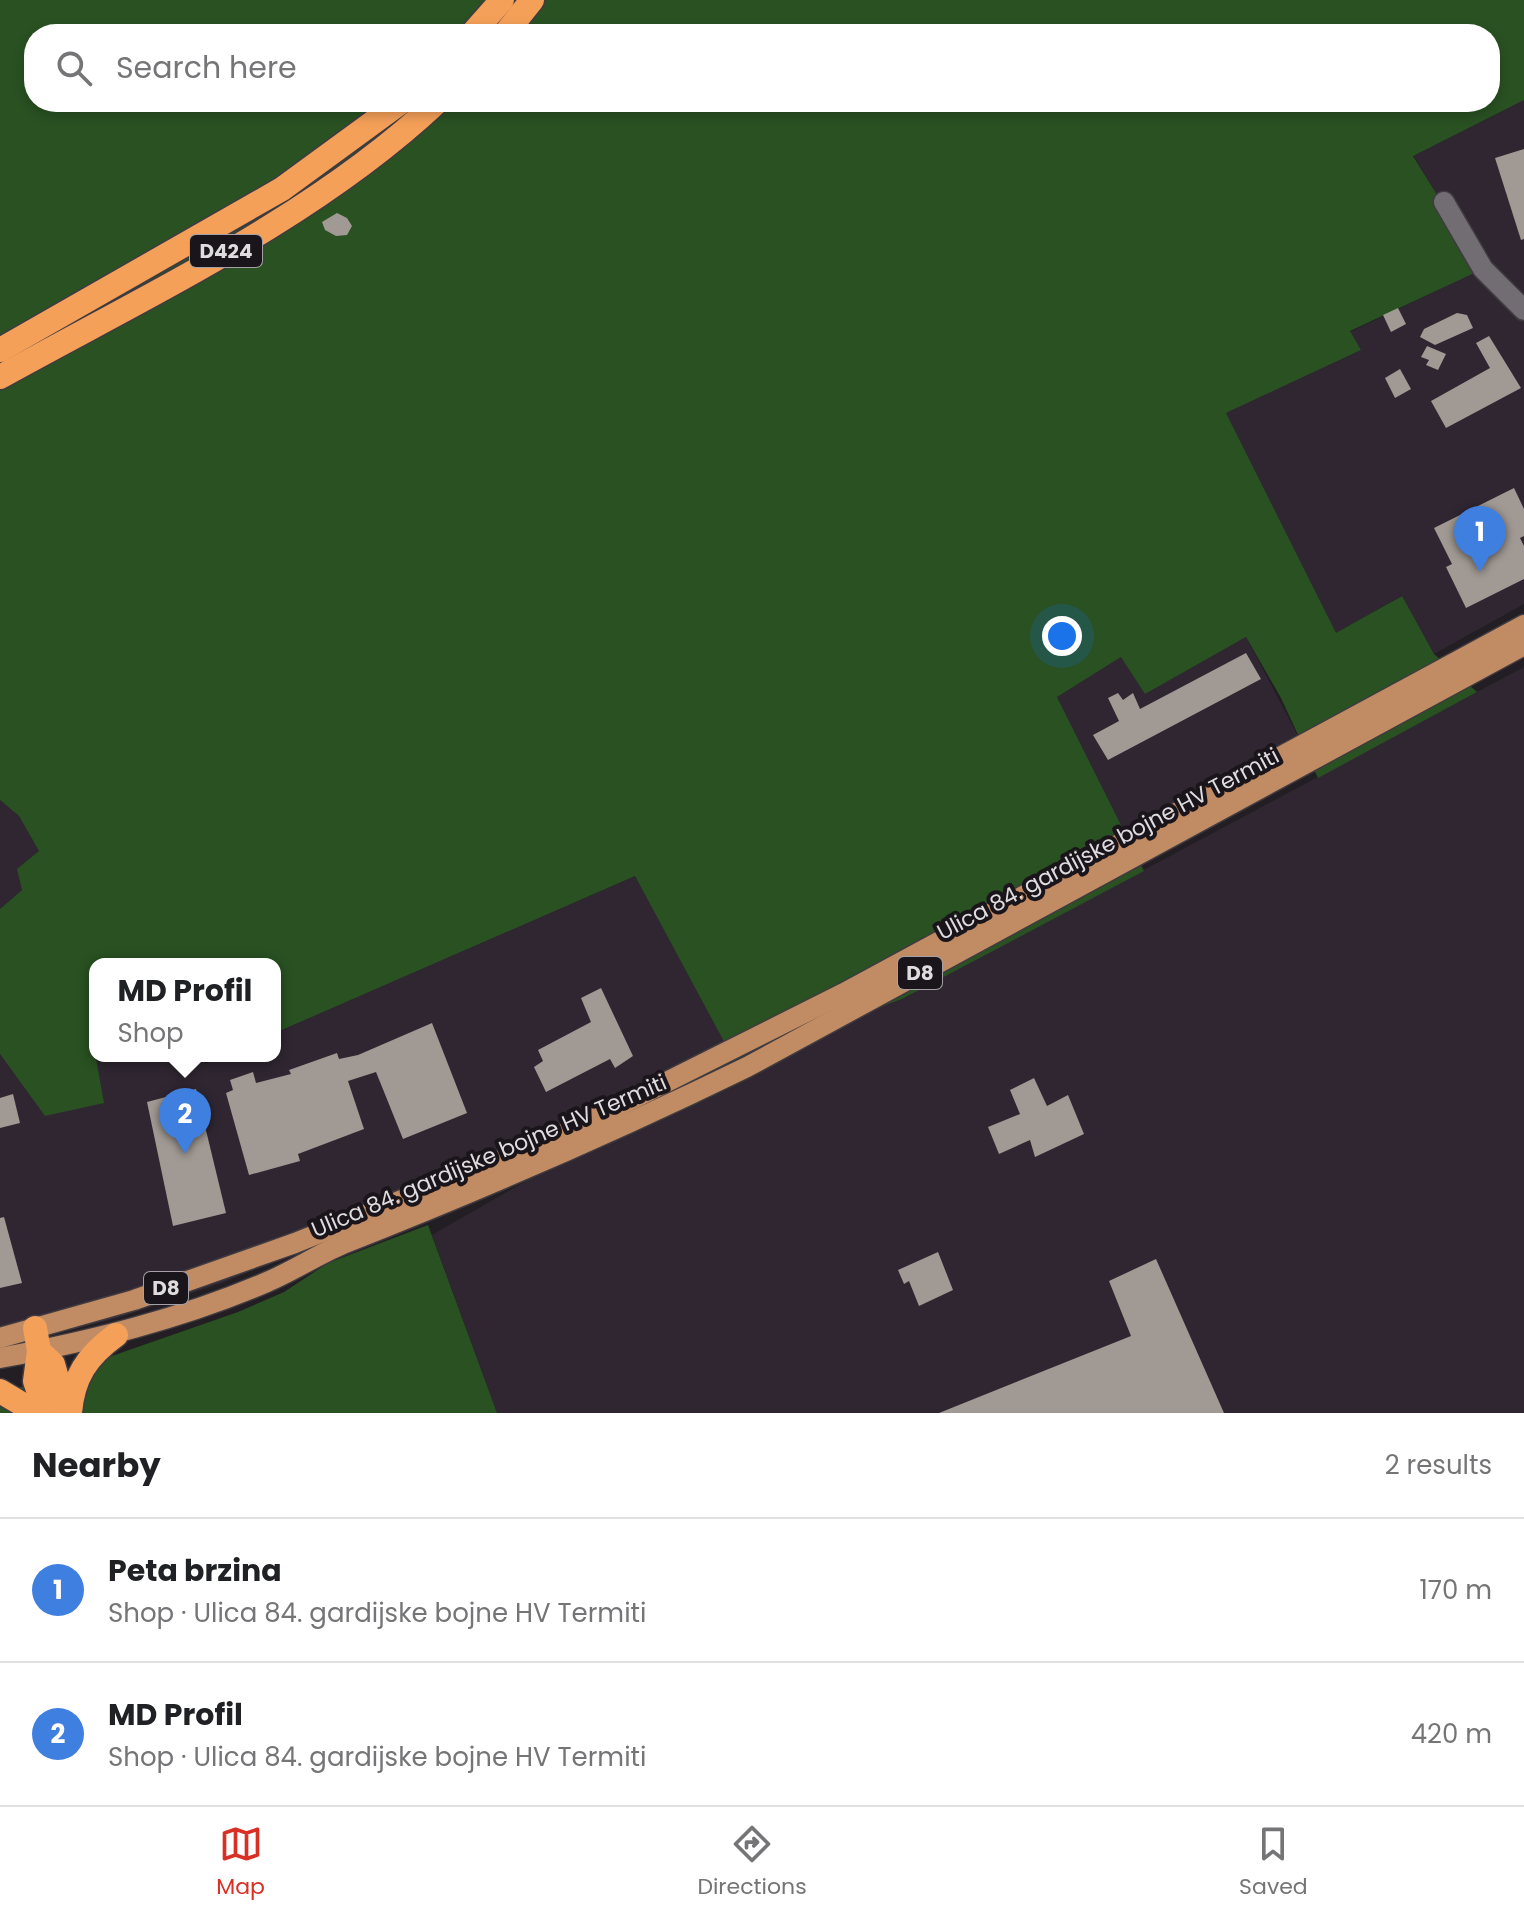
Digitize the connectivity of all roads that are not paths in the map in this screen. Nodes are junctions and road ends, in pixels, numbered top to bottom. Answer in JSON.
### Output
{"nodes":[{"id":1,"x":502,"y":0,"type":"edge"},
{"id":2,"x":532,"y":0,"type":"edge"},
{"id":3,"x":481,"y":24,"type":"edge"},
{"id":4,"x":513,"y":24,"type":"edge"},
{"id":5,"x":387,"y":112,"type":"edge"},
{"id":6,"x":425,"y":112,"type":"edge"},
{"id":7,"x":1444,"y":202,"type":"dead end"},
{"id":8,"x":1524,"y":310,"type":"edge"},
{"id":9,"x":0,"y":350,"type":"edge"},
{"id":10,"x":0,"y":377,"type":"edge"},
{"id":11,"x":1524,"y":625,"type":"edge"},
{"id":12,"x":1524,"y":645,"type":"edge"},
{"id":13,"x":116,"y":1335,"type":"junction"},
{"id":14,"x":0,"y":1338,"type":"edge"},
{"id":15,"x":37,"y":1340,"type":"junction"},
{"id":16,"x":0,"y":1358,"type":"edge"},
{"id":17,"x":0,"y":1391,"type":"edge"},
{"id":18,"x":37,"y":1413,"type":"edge"},
{"id":19,"x":46,"y":1413,"type":"edge"},
{"id":20,"x":68,"y":1413,"type":"edge"}],
"edges":[{"from":1,"to":3,"type":"highway"},
{"from":2,"to":4,"type":"highway"},
{"from":5,"to":9,"type":"highway","number":"D424"},
{"from":6,"to":10,"type":"highway","number":"D424"},
{"from":7,"to":8,"type":"street"},
{"from":11,"to":15,"type":"main road","name":"Ulica 84. gardijske bojne HV Termiti","number":"D8"},
{"from":12,"to":13,"type":"main road","name":"Ulica 84. gardijske bojne HV Termiti","number":"D8"},
{"from":13,"to":15,"type":"main road","name":"Ulica 84. gardijske bojne HV Termiti","number":"D8"},
{"from":13,"to":20,"type":"highway"},
{"from":14,"to":15,"type":"main road","name":"Ulica 84. gardijske bojne HV Termiti","number":"D8"},
{"from":15,"to":16,"type":"main road","name":"Ulica 84. gardijske bojne HV Termiti","number":"D8"},
{"from":15,"to":19,"type":"highway"},
{"from":15,"to":20,"type":"highway"},
{"from":17,"to":18,"type":"highway"}]}
